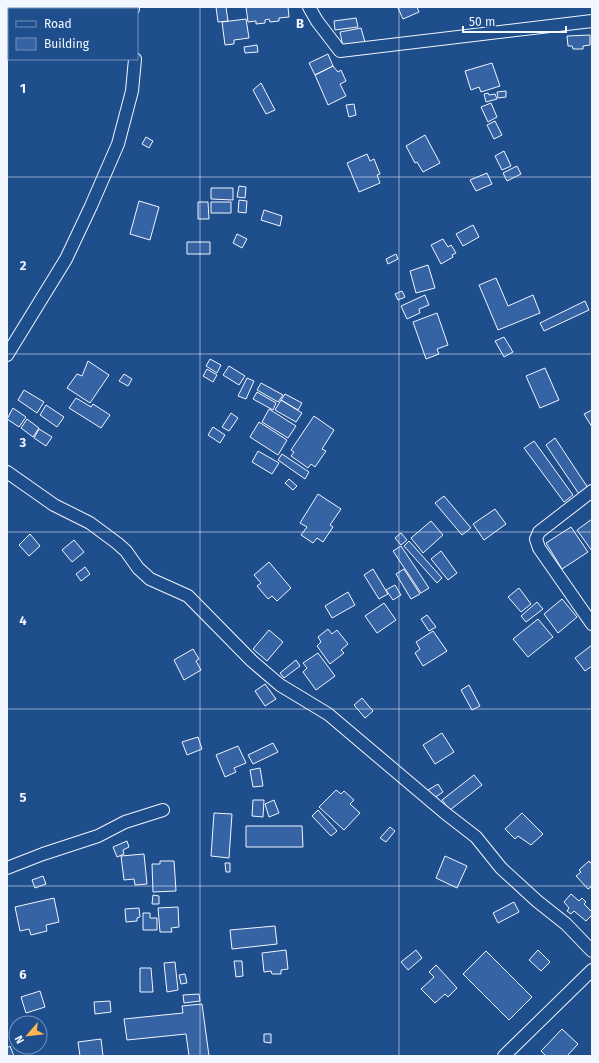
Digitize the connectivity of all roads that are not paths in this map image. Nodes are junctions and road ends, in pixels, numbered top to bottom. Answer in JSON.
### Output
{"nodes":[{"id":1,"x":309,"y":7,"type":"edge"},
{"id":2,"x":592,"y":21,"type":"edge"},
{"id":3,"x":135,"y":60,"type":"edge"},
{"id":4,"x":7,"y":355,"type":"edge"},
{"id":5,"x":7,"y":472,"type":"edge"},
{"id":6,"x":592,"y":491,"type":"edge"},
{"id":7,"x":592,"y":624,"type":"edge"},
{"id":8,"x":163,"y":810,"type":"dead end"},
{"id":9,"x":7,"y":868,"type":"edge"},
{"id":10,"x":592,"y":951,"type":"edge"},
{"id":11,"x":592,"y":970,"type":"edge"},
{"id":12,"x":504,"y":1056,"type":"edge"}],
"edges":[{"from":1,"to":2,"type":"street"},
{"from":3,"to":4,"type":"street"},
{"from":5,"to":10,"type":"street"},
{"from":6,"to":7,"type":"street"},
{"from":8,"to":9,"type":"street"},
{"from":11,"to":12,"type":"street"}]}
